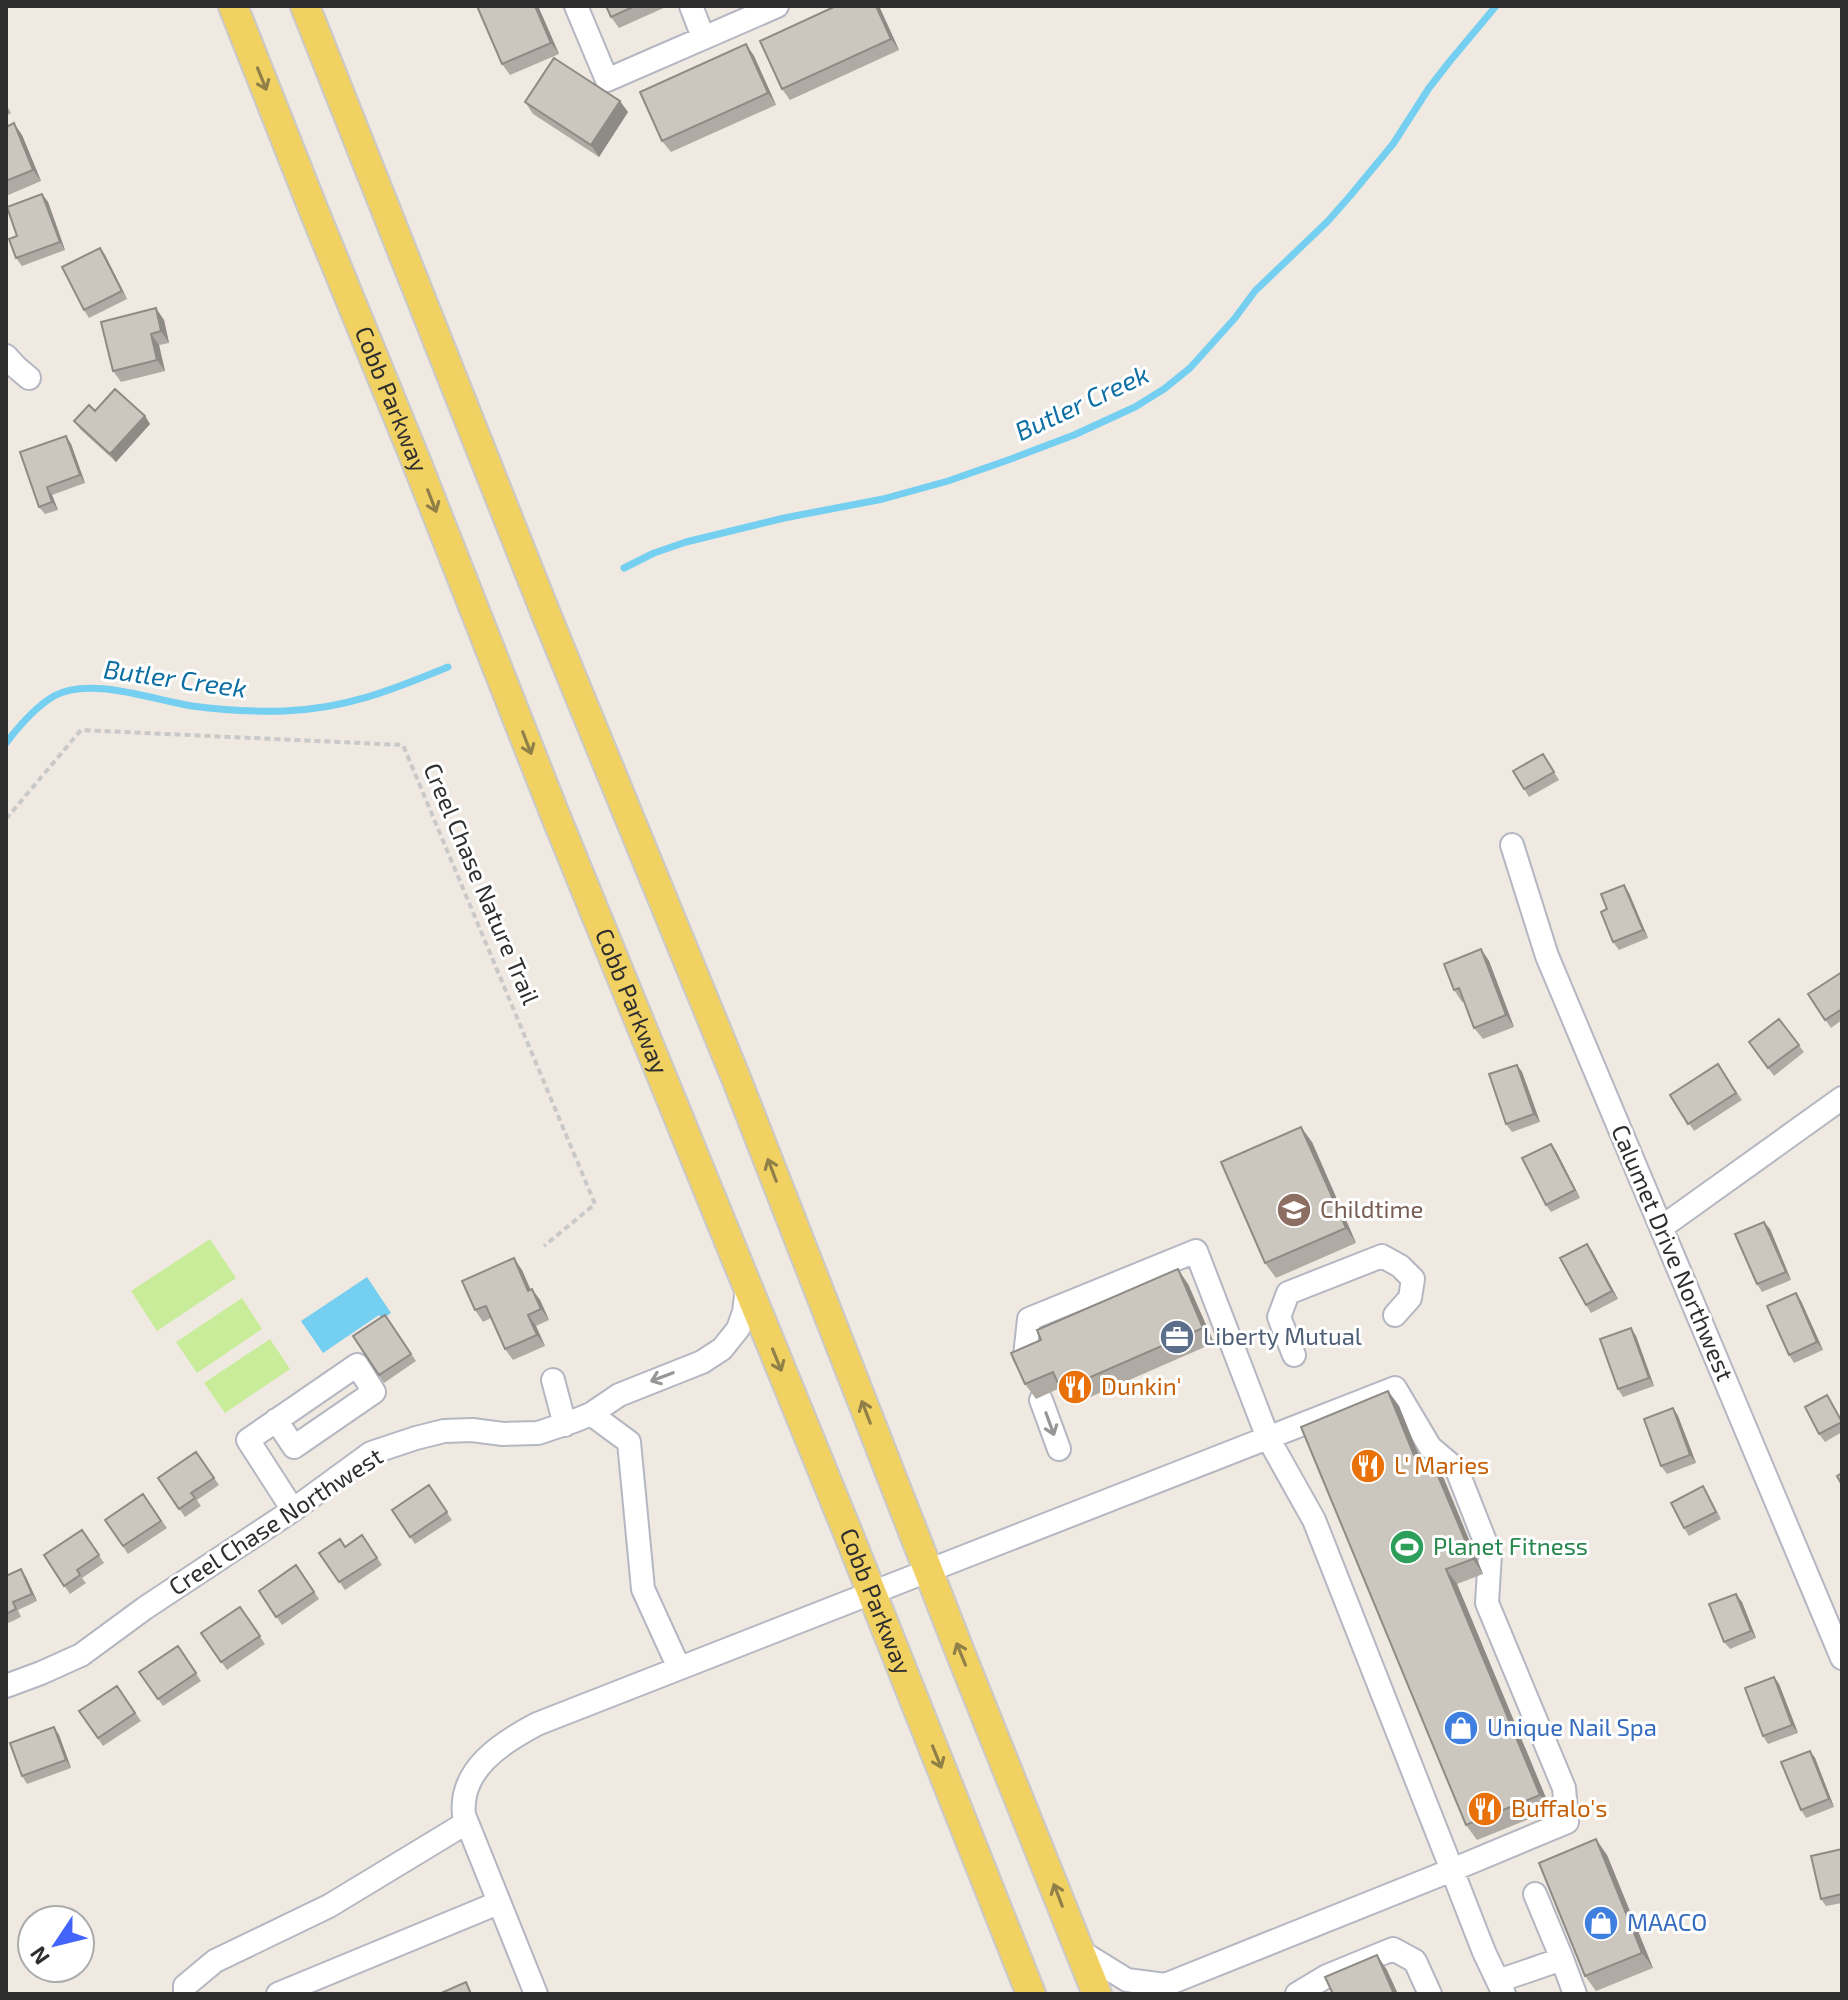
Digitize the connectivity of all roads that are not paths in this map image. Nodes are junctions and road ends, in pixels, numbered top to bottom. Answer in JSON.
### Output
{"nodes":[{"id":1,"x":233,"y":6,"type":"edge"},
{"id":2,"x":305,"y":6,"type":"edge"},
{"id":3,"x":576,"y":6,"type":"edge"},
{"id":4,"x":691,"y":6,"type":"edge"},
{"id":5,"x":777,"y":6,"type":"edge"},
{"id":6,"x":703,"y":37,"type":"junction"},
{"id":7,"x":6,"y":356,"type":"edge"},
{"id":8,"x":29,"y":378,"type":"dead end"},
{"id":9,"x":1512,"y":845,"type":"dead end"},
{"id":10,"x":1842,"y":1098,"type":"edge"},
{"id":11,"x":1662,"y":1227,"type":"junction"},
{"id":12,"x":747,"y":1288,"type":"junction"},
{"id":13,"x":1395,"y":1315,"type":"dead end"},
{"id":14,"x":1294,"y":1355,"type":"dead end"},
{"id":15,"x":1025,"y":1356,"type":"edge"},
{"id":16,"x":553,"y":1380,"type":"dead end"},
{"id":17,"x":1041,"y":1400,"type":"edge"},
{"id":18,"x":591,"y":1414,"type":"junction"},
{"id":19,"x":276,"y":1420,"type":"dead end"},
{"id":20,"x":565,"y":1425,"type":"junction"},
{"id":21,"x":1268,"y":1438,"type":"junction"},
{"id":22,"x":1059,"y":1449,"type":"dead end"},
{"id":23,"x":293,"y":1510,"type":"junction"},
{"id":24,"x":928,"y":1570,"type":"junction"},
{"id":25,"x":871,"y":1592,"type":"junction"},
{"id":26,"x":1842,"y":1658,"type":"edge"},
{"id":27,"x":679,"y":1668,"type":"junction"},
{"id":28,"x":6,"y":1686,"type":"edge"},
{"id":29,"x":466,"y":1823,"type":"junction"},
{"id":30,"x":1452,"y":1870,"type":"junction"},
{"id":31,"x":1535,"y":1894,"type":"dead end"},
{"id":32,"x":498,"y":1903,"type":"junction"},
{"id":33,"x":1080,"y":1951,"type":"junction"},
{"id":34,"x":1562,"y":1959,"type":"junction"},
{"id":35,"x":1501,"y":1988,"type":"edge"},
{"id":36,"x":1161,"y":1990,"type":"edge"},
{"id":37,"x":185,"y":1994,"type":"edge"},
{"id":38,"x":278,"y":1994,"type":"edge"},
{"id":39,"x":536,"y":1994,"type":"edge"},
{"id":40,"x":1031,"y":1994,"type":"edge"},
{"id":41,"x":1097,"y":1994,"type":"edge"},
{"id":42,"x":1297,"y":1994,"type":"edge"},
{"id":43,"x":1430,"y":1994,"type":"edge"},
{"id":44,"x":1575,"y":1994,"type":"edge"}],
"edges":[{"from":1,"to":12,"type":"main road","name":"Cobb Parkway","one_way":true},
{"from":24,"to":2,"type":"main road","one_way":true},
{"from":3,"to":6,"type":"street"},
{"from":4,"to":6,"type":"street"},
{"from":5,"to":6,"type":"street"},
{"from":7,"to":8,"type":"street"},
{"from":9,"to":11,"type":"street","name":"Calumet Drive Northwest"},
{"from":10,"to":11,"type":"street"},
{"from":11,"to":26,"type":"street","name":"Calumet Drive Northwest"},
{"from":12,"to":18,"type":"street","name":"Creel Chase Northwest","one_way":true},
{"from":12,"to":25,"type":"main road","name":"Cobb Parkway","one_way":true},
{"from":13,"to":14,"type":"street"},
{"from":15,"to":21,"type":"street"},
{"from":16,"to":20,"type":"street"},
{"from":17,"to":22,"type":"street","one_way":true},
{"from":18,"to":20,"type":"street","name":"Creel Chase Northwest"},
{"from":18,"to":27,"type":"street"},
{"from":19,"to":23,"type":"street"},
{"from":20,"to":23,"type":"street","name":"Creel Chase Northwest"},
{"from":21,"to":24,"type":"street"},
{"from":21,"to":30,"type":"street"},
{"from":21,"to":30,"type":"street"},
{"from":23,"to":28,"type":"street","name":"Creel Chase Northwest"},
{"from":24,"to":25,"type":"street"},
{"from":33,"to":24,"type":"main road","one_way":true},
{"from":25,"to":27,"type":"street"},
{"from":25,"to":40,"type":"main road","name":"Cobb Parkway","one_way":true},
{"from":27,"to":29,"type":"street"},
{"from":29,"to":32,"type":"street"},
{"from":29,"to":37,"type":"street"},
{"from":30,"to":35,"type":"street"},
{"from":30,"to":36,"type":"street"},
{"from":31,"to":34,"type":"street"},
{"from":32,"to":38,"type":"street"},
{"from":32,"to":39,"type":"street"},
{"from":33,"to":36,"type":"street"},
{"from":33,"to":41,"type":"main road"},
{"from":34,"to":35,"type":"street"},
{"from":34,"to":44,"type":"street"},
{"from":42,"to":43,"type":"street"}]}
